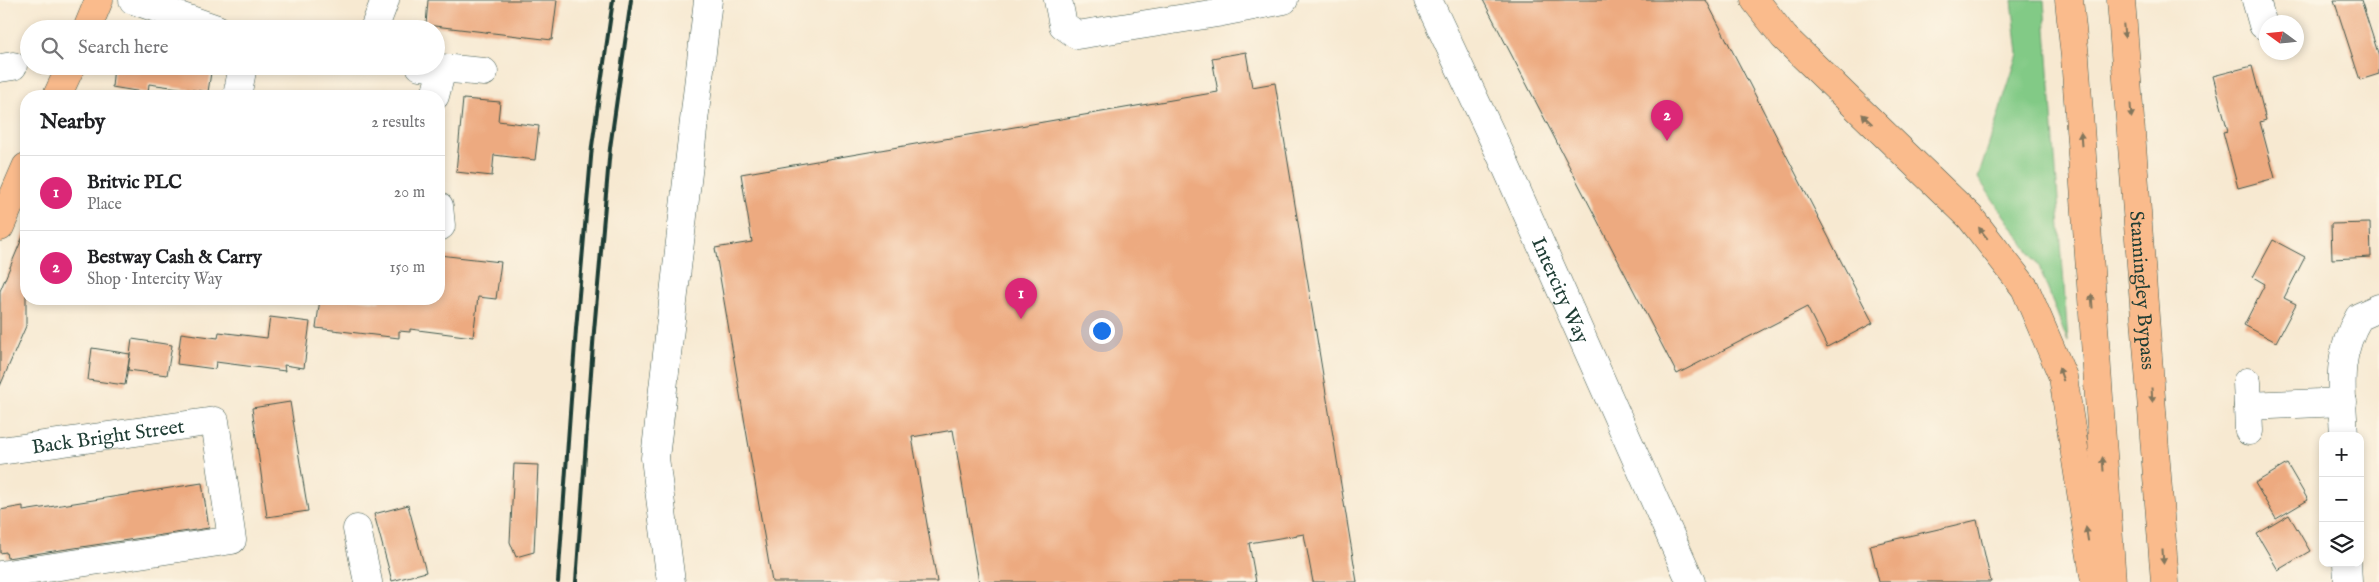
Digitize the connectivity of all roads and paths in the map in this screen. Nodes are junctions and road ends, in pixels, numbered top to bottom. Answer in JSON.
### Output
{"nodes":[{"id":1,"x":99,"y":0,"type":"edge"},
{"id":2,"x":133,"y":0,"type":"edge"},
{"id":3,"x":385,"y":0,"type":"edge"},
{"id":4,"x":708,"y":0,"type":"edge"},
{"id":5,"x":1058,"y":0,"type":"edge"},
{"id":6,"x":1284,"y":0,"type":"edge"},
{"id":7,"x":1428,"y":0,"type":"edge"},
{"id":8,"x":1755,"y":0,"type":"edge"},
{"id":9,"x":2069,"y":0,"type":"edge"},
{"id":10,"x":2121,"y":0,"type":"edge"},
{"id":11,"x":91,"y":20,"type":"edge"},
{"id":12,"x":191,"y":20,"type":"edge"},
{"id":13,"x":377,"y":20,"type":"edge"},
{"id":14,"x":445,"y":69,"type":"edge"},
{"id":15,"x":484,"y":72,"type":"dead end"},
{"id":16,"x":67,"y":75,"type":"edge"},
{"id":17,"x":241,"y":75,"type":"edge"},
{"id":18,"x":432,"y":75,"type":"edge"},
{"id":19,"x":61,"y":90,"type":"edge"},
{"id":20,"x":238,"y":90,"type":"edge"},
{"id":21,"x":434,"y":90,"type":"edge"},
{"id":22,"x":20,"y":181,"type":"edge"},
{"id":23,"x":0,"y":227,"type":"edge"},
{"id":24,"x":2379,"y":308,"type":"edge"},
{"id":25,"x":2343,"y":402,"type":"junction"},
{"id":26,"x":2248,"y":406,"type":"dead end"},
{"id":27,"x":2344,"y":432,"type":"edge"},
{"id":28,"x":0,"y":451,"type":"edge"},
{"id":29,"x":357,"y":529,"type":"dead end"},
{"id":30,"x":2347,"y":567,"type":"edge"},
{"id":31,"x":0,"y":574,"type":"edge"},
{"id":32,"x":368,"y":582,"type":"edge"},
{"id":33,"x":670,"y":582,"type":"edge"},
{"id":34,"x":1691,"y":582,"type":"edge"},
{"id":35,"x":2095,"y":582,"type":"edge"},
{"id":36,"x":2112,"y":582,"type":"edge"},
{"id":37,"x":2165,"y":582,"type":"edge"},
{"id":38,"x":2348,"y":582,"type":"edge"}],
"edges":[{"from":1,"to":11,"type":"main road"},
{"from":2,"to":12,"type":"street"},
{"from":3,"to":13,"type":"street"},
{"from":4,"to":33,"type":"street"},
{"from":5,"to":6,"type":"street"},
{"from":7,"to":34,"type":"street","name":"Intercity Way"},
{"from":35,"to":8,"type":"main road","one_way":true},
{"from":36,"to":9,"type":"main road","one_way":true},
{"from":10,"to":37,"type":"main road","name":"Stanningley Bypass","one_way":true},
{"from":14,"to":15,"type":"street"},
{"from":16,"to":19,"type":"main road"},
{"from":17,"to":20,"type":"street"},
{"from":18,"to":21,"type":"street"},
{"from":22,"to":23,"type":"main road"},
{"from":24,"to":25,"type":"street"},
{"from":25,"to":26,"type":"street"},
{"from":25,"to":27,"type":"street"},
{"from":28,"to":31,"type":"street","name":"Back Bright Street"},
{"from":29,"to":32,"type":"street"},
{"from":30,"to":38,"type":"street"}]}
